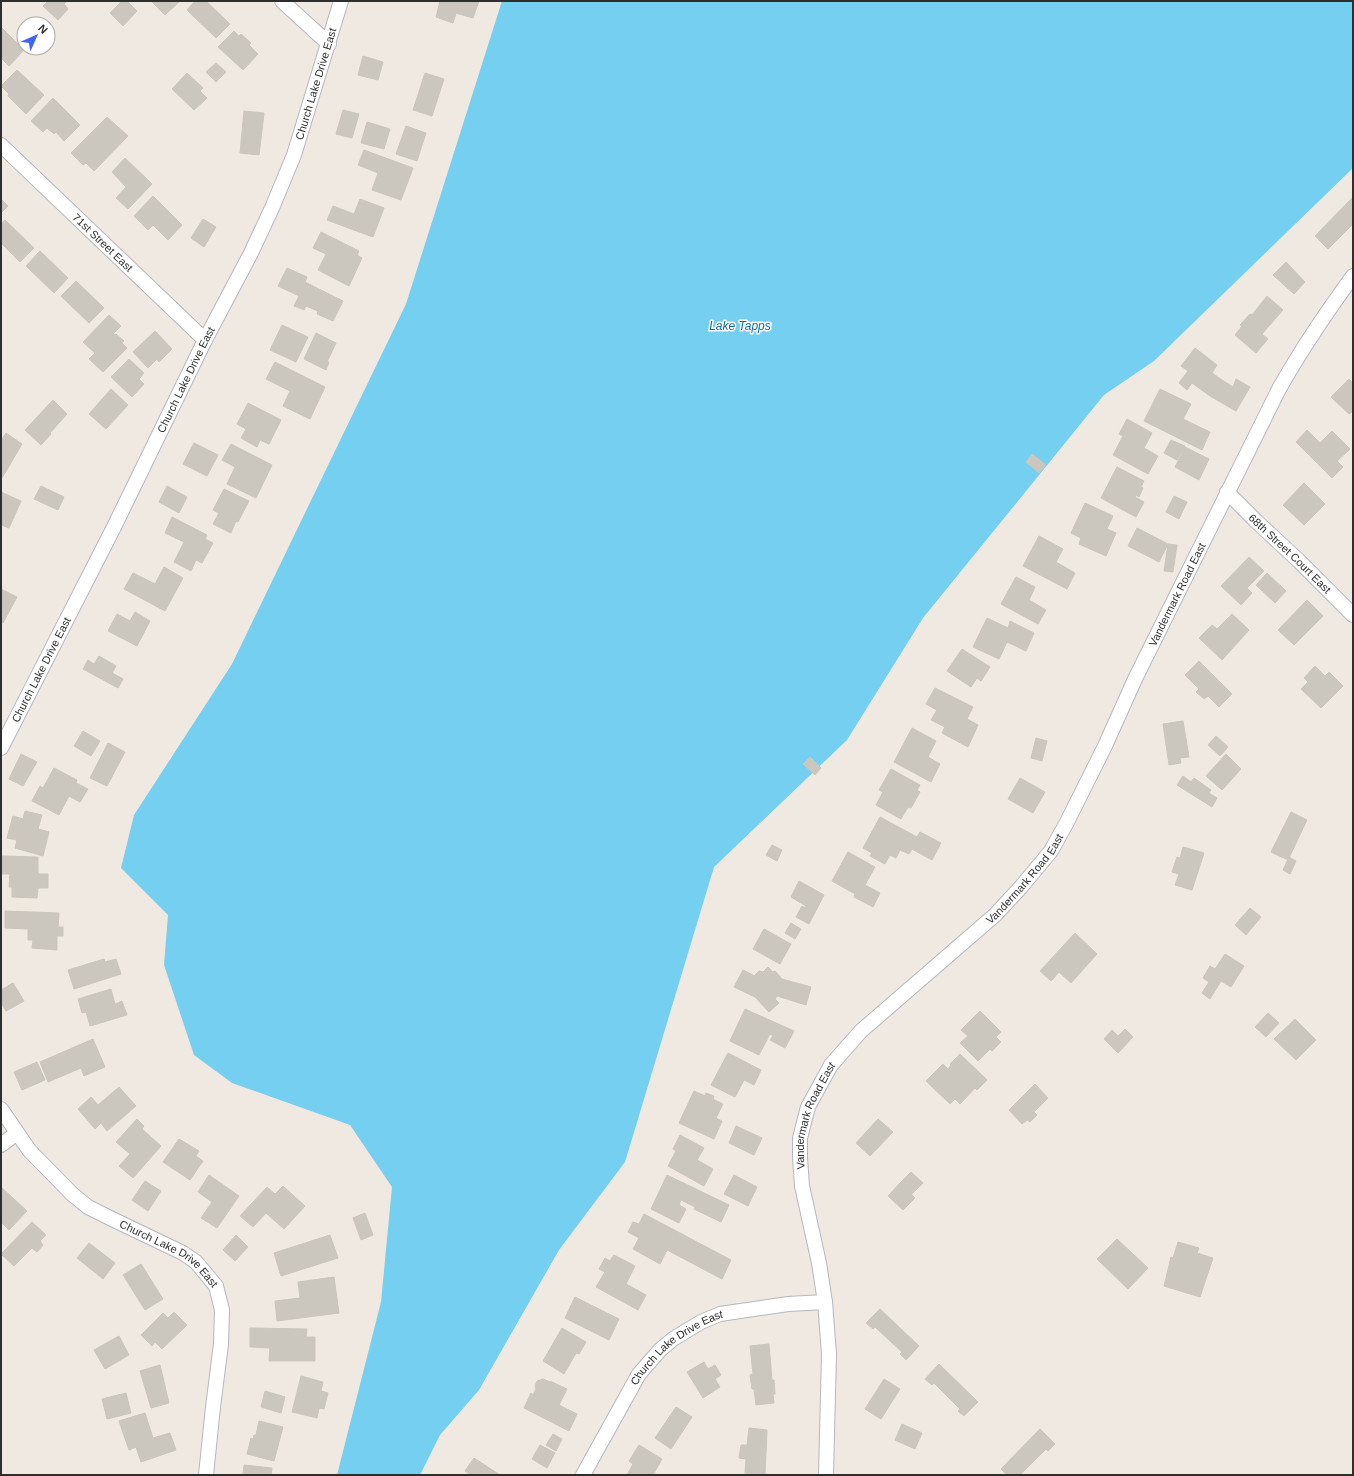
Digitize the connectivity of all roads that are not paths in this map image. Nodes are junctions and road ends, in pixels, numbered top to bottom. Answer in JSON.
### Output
{"nodes":[{"id":1,"x":282,"y":1,"type":"edge"},
{"id":2,"x":341,"y":1,"type":"edge"},
{"id":3,"x":329,"y":44,"type":"junction"},
{"id":4,"x":1,"y":145,"type":"edge"},
{"id":5,"x":1353,"y":276,"type":"edge"},
{"id":6,"x":205,"y":340,"type":"junction"},
{"id":7,"x":1227,"y":492,"type":"junction"},
{"id":8,"x":1353,"y":615,"type":"edge"},
{"id":9,"x":1,"y":748,"type":"edge"},
{"id":10,"x":1,"y":1109,"type":"edge"},
{"id":11,"x":17,"y":1134,"type":"junction"},
{"id":12,"x":1,"y":1146,"type":"edge"},
{"id":13,"x":825,"y":1302,"type":"junction"},
{"id":14,"x":206,"y":1475,"type":"edge"},
{"id":15,"x":583,"y":1475,"type":"edge"},
{"id":16,"x":826,"y":1475,"type":"edge"}],
"edges":[{"from":1,"to":3,"type":"street"},
{"from":2,"to":3,"type":"street","name":"Church Lake Drive East"},
{"from":3,"to":6,"type":"street","name":"Church Lake Drive East"},
{"from":4,"to":6,"type":"street","name":"71st Street East"},
{"from":5,"to":7,"type":"street","name":"Vandermark Road East"},
{"from":6,"to":9,"type":"street","name":"Church Lake Drive East"},
{"from":7,"to":8,"type":"street","name":"68th Street Court East"},
{"from":7,"to":13,"type":"street","name":"Vandermark Road East"},
{"from":10,"to":11,"type":"street","name":"Church Lake Drive East"},
{"from":11,"to":12,"type":"street"},
{"from":11,"to":14,"type":"street","name":"Church Lake Drive East"},
{"from":13,"to":15,"type":"street","name":"Church Lake Drive East"},
{"from":13,"to":16,"type":"street","name":"Vandermark Road East"}]}
